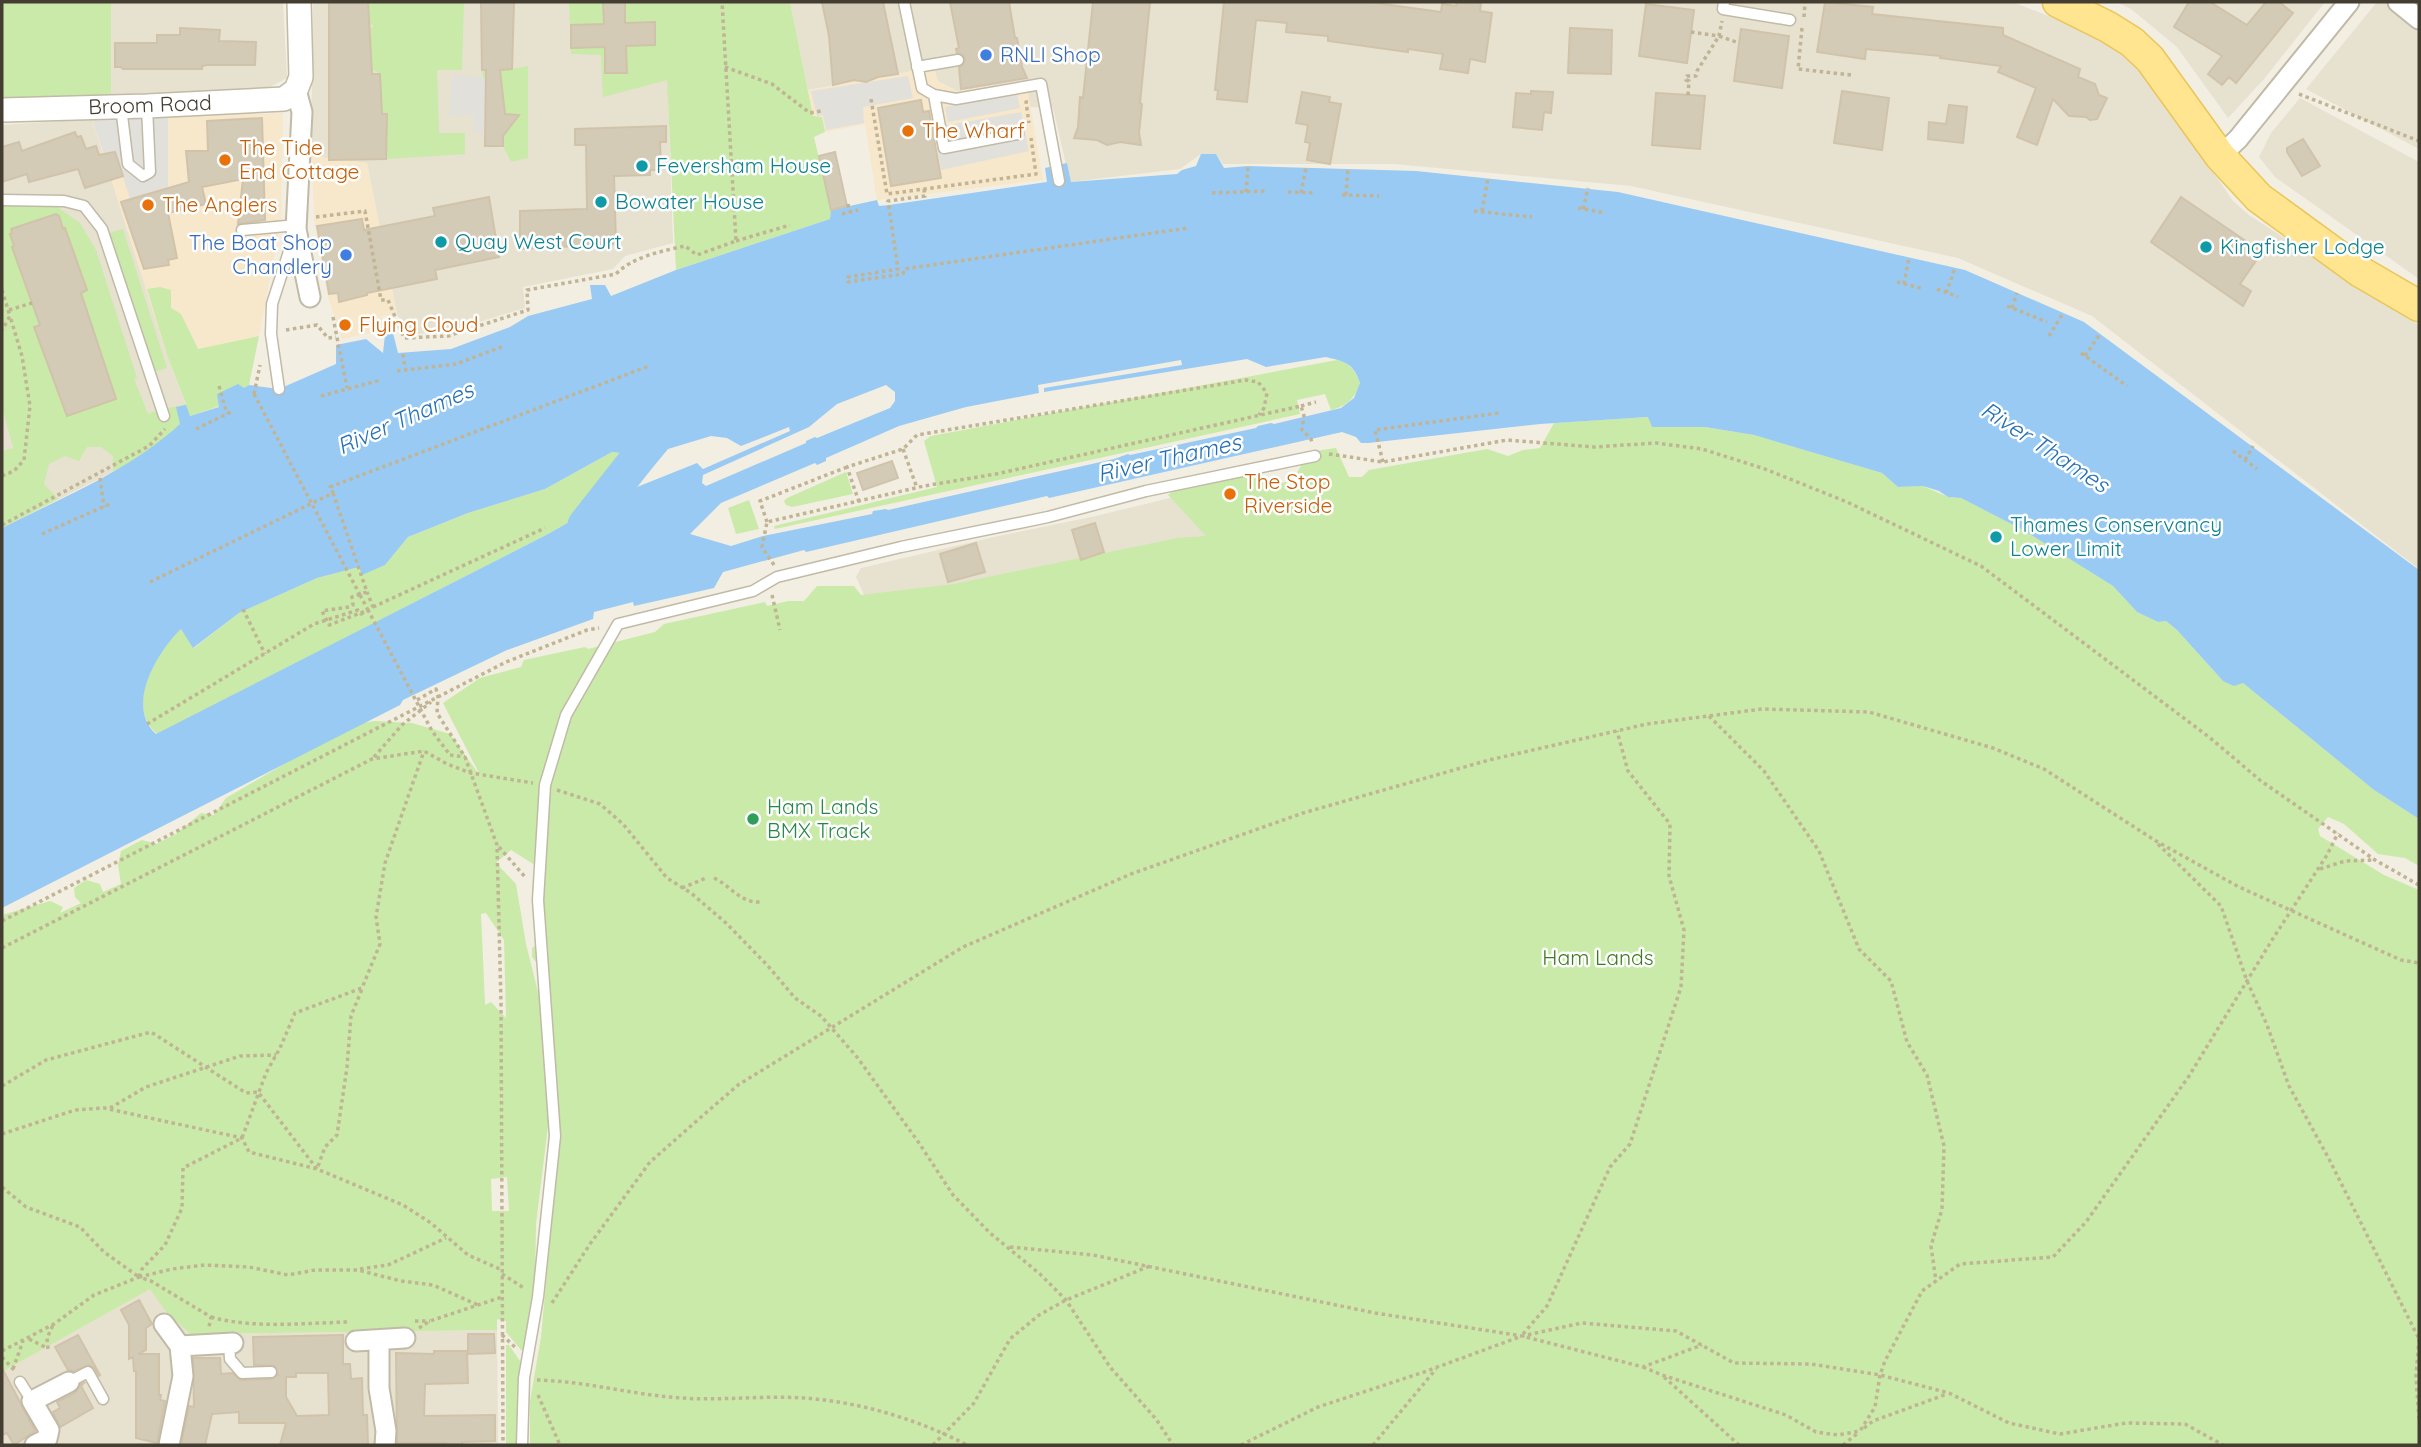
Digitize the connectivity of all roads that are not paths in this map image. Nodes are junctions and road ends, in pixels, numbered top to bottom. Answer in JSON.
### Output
{"nodes":[{"id":1,"x":299,"y":2,"type":"edge"},
{"id":2,"x":904,"y":2,"type":"edge"},
{"id":3,"x":2058,"y":2,"type":"edge"},
{"id":4,"x":2348,"y":2,"type":"edge"},
{"id":5,"x":2398,"y":2,"type":"edge"},
{"id":6,"x":1723,"y":5,"type":"edge"},
{"id":7,"x":2419,"y":19,"type":"edge"},
{"id":8,"x":1790,"y":20,"type":"dead end"},
{"id":9,"x":958,"y":60,"type":"dead end"},
{"id":10,"x":917,"y":67,"type":"junction"},
{"id":11,"x":296,"y":90,"type":"junction"},
{"id":12,"x":934,"y":95,"type":"junction"},
{"id":13,"x":147,"y":106,"type":"junction"},
{"id":14,"x":121,"y":107,"type":"junction"},
{"id":15,"x":2,"y":110,"type":"edge"},
{"id":16,"x":1018,"y":134,"type":"dead end"},
{"id":17,"x":2220,"y":156,"type":"junction"},
{"id":18,"x":1059,"y":181,"type":"dead end"},
{"id":19,"x":2,"y":200,"type":"edge"},
{"id":20,"x":297,"y":225,"type":"junction"},
{"id":21,"x":242,"y":230,"type":"dead end"},
{"id":22,"x":310,"y":297,"type":"dead end"},
{"id":23,"x":2419,"y":306,"type":"edge"},
{"id":24,"x":279,"y":389,"type":"dead end"},
{"id":25,"x":166,"y":421,"type":"road end"},
{"id":26,"x":1315,"y":456,"type":"road end"},
{"id":27,"x":164,"y":1324,"type":"dead end"},
{"id":28,"x":404,"y":1330,"type":"road end"},
{"id":29,"x":356,"y":1341,"type":"dead end"},
{"id":30,"x":379,"y":1341,"type":"junction"},
{"id":31,"x":231,"y":1343,"type":"joint"},
{"id":32,"x":180,"y":1346,"type":"junction"},
{"id":33,"x":271,"y":1372,"type":"dead end"},
{"id":34,"x":20,"y":1382,"type":"dead end"},
{"id":35,"x":69,"y":1382,"type":"joint"},
{"id":36,"x":103,"y":1399,"type":"dead end"},
{"id":37,"x":32,"y":1401,"type":"junction"},
{"id":38,"x":35,"y":1445,"type":"edge"},
{"id":39,"x":169,"y":1445,"type":"edge"},
{"id":40,"x":385,"y":1445,"type":"edge"},
{"id":41,"x":522,"y":1445,"type":"edge"}],
"edges":[{"from":1,"to":11,"type":"street"},
{"from":2,"to":10,"type":"lane"},
{"from":3,"to":17,"type":"main road"},
{"from":4,"to":17,"type":"street"},
{"from":5,"to":7,"type":"street"},
{"from":6,"to":8,"type":"lane"},
{"from":9,"to":10,"type":"lane"},
{"from":10,"to":12,"type":"lane"},
{"from":11,"to":13,"type":"street","name":"Broom Road"},
{"from":11,"to":20,"type":"street"},
{"from":12,"to":16,"type":"lane"},
{"from":12,"to":18,"type":"lane"},
{"from":13,"to":14,"type":"street","name":"Broom Road"},
{"from":13,"to":14,"type":"lane"},
{"from":14,"to":15,"type":"street","name":"Broom Road"},
{"from":17,"to":23,"type":"main road"},
{"from":19,"to":25,"type":"lane"},
{"from":20,"to":21,"type":"lane"},
{"from":20,"to":22,"type":"street"},
{"from":20,"to":24,"type":"lane"},
{"from":26,"to":41,"type":"lane"},
{"from":27,"to":32,"type":"street"},
{"from":28,"to":30,"type":"street"},
{"from":29,"to":30,"type":"street"},
{"from":30,"to":40,"type":"street"},
{"from":31,"to":32,"type":"street"},
{"from":31,"to":33,"type":"lane"},
{"from":32,"to":39,"type":"street"},
{"from":34,"to":37,"type":"lane"},
{"from":35,"to":36,"type":"lane"},
{"from":35,"to":37,"type":"street"},
{"from":37,"to":38,"type":"street"}]}
